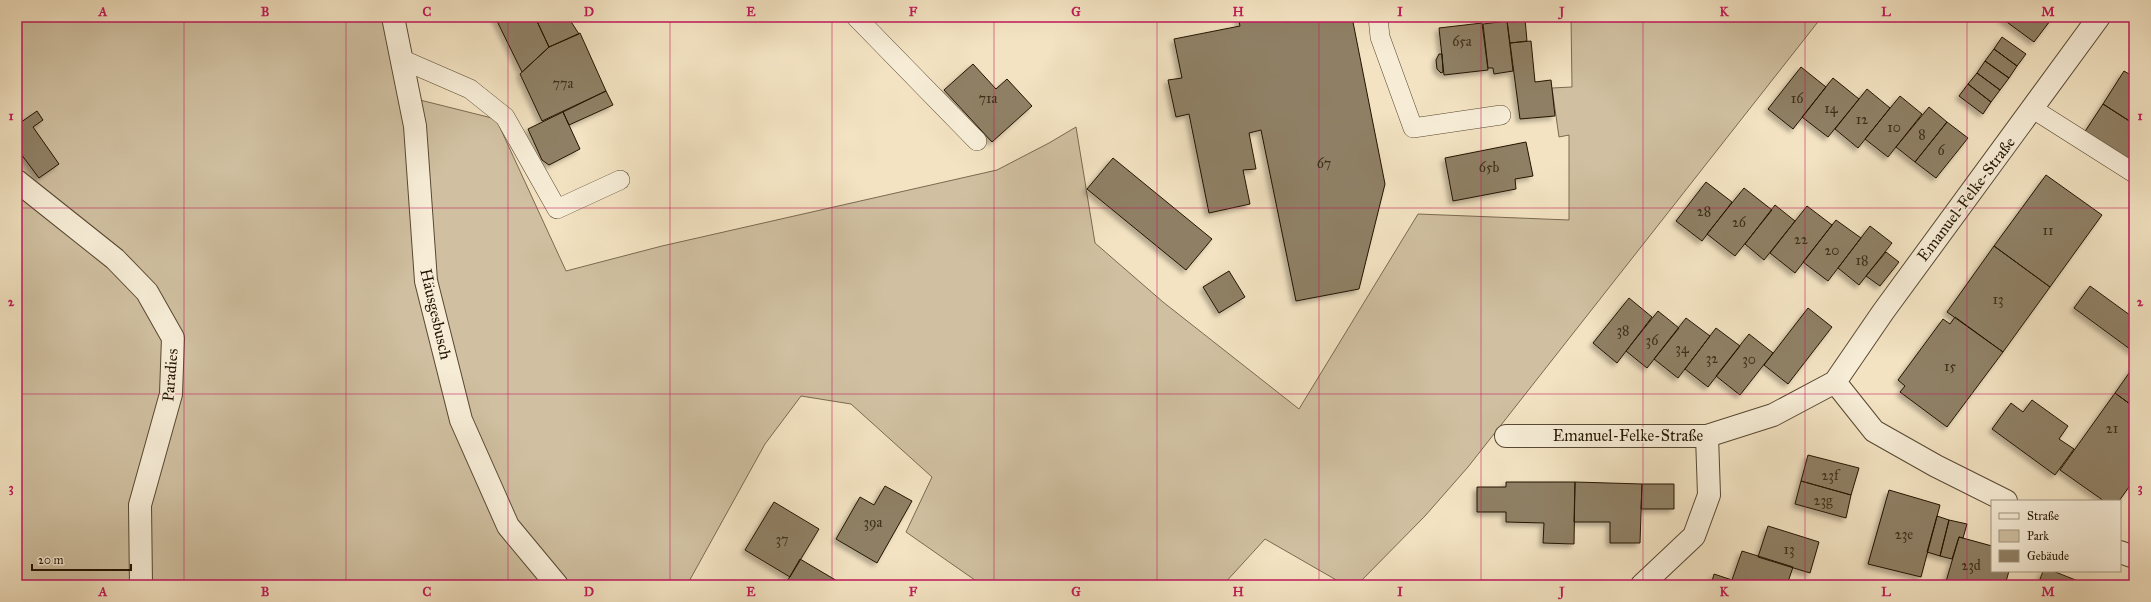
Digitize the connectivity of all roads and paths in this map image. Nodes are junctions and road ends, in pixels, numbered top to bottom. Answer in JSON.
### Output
{"nodes":[{"id":1,"x":393,"y":17,"type":"edge"},
{"id":2,"x":856,"y":17,"type":"edge"},
{"id":3,"x":1378,"y":17,"type":"edge"},
{"id":4,"x":2098,"y":17,"type":"edge"},
{"id":5,"x":401,"y":59,"type":"junction"},
{"id":6,"x":2033,"y":109,"type":"junction"},
{"id":7,"x":1501,"y":115,"type":"dead end"},
{"id":8,"x":977,"y":141,"type":"dead end"},
{"id":9,"x":2134,"y":173,"type":"edge"},
{"id":10,"x":620,"y":180,"type":"dead end"},
{"id":11,"x":17,"y":181,"type":"edge"},
{"id":12,"x":1835,"y":382,"type":"junction"},
{"id":13,"x":1506,"y":436,"type":"dead end"},
{"id":14,"x":1707,"y":436,"type":"junction"},
{"id":15,"x":2004,"y":500,"type":"edge"},
{"id":16,"x":2121,"y":552,"type":"edge"},
{"id":17,"x":2134,"y":557,"type":"edge"},
{"id":18,"x":141,"y":585,"type":"edge"},
{"id":19,"x":557,"y":585,"type":"edge"},
{"id":20,"x":1642,"y":585,"type":"edge"}],
"edges":[{"from":1,"to":5,"type":"street","name":"Häusgesbusch"},
{"from":2,"to":8,"type":"lane"},
{"from":3,"to":7,"type":"lane"},
{"from":4,"to":6,"type":"street","name":"Emanuel-Felke-Straße"},
{"from":5,"to":10,"type":"lane"},
{"from":5,"to":19,"type":"street","name":"Häusgesbusch"},
{"from":6,"to":9,"type":"lane"},
{"from":6,"to":12,"type":"street","name":"Emanuel-Felke-Straße"},
{"from":11,"to":18,"type":"street","name":"Paradies"},
{"from":12,"to":14,"type":"street","name":"Emanuel-Felke-Straße"},
{"from":12,"to":15,"type":"street"},
{"from":13,"to":14,"type":"street","name":"Emanuel-Felke-Straße"},
{"from":14,"to":20,"type":"street"},
{"from":16,"to":17,"type":"street"}]}
